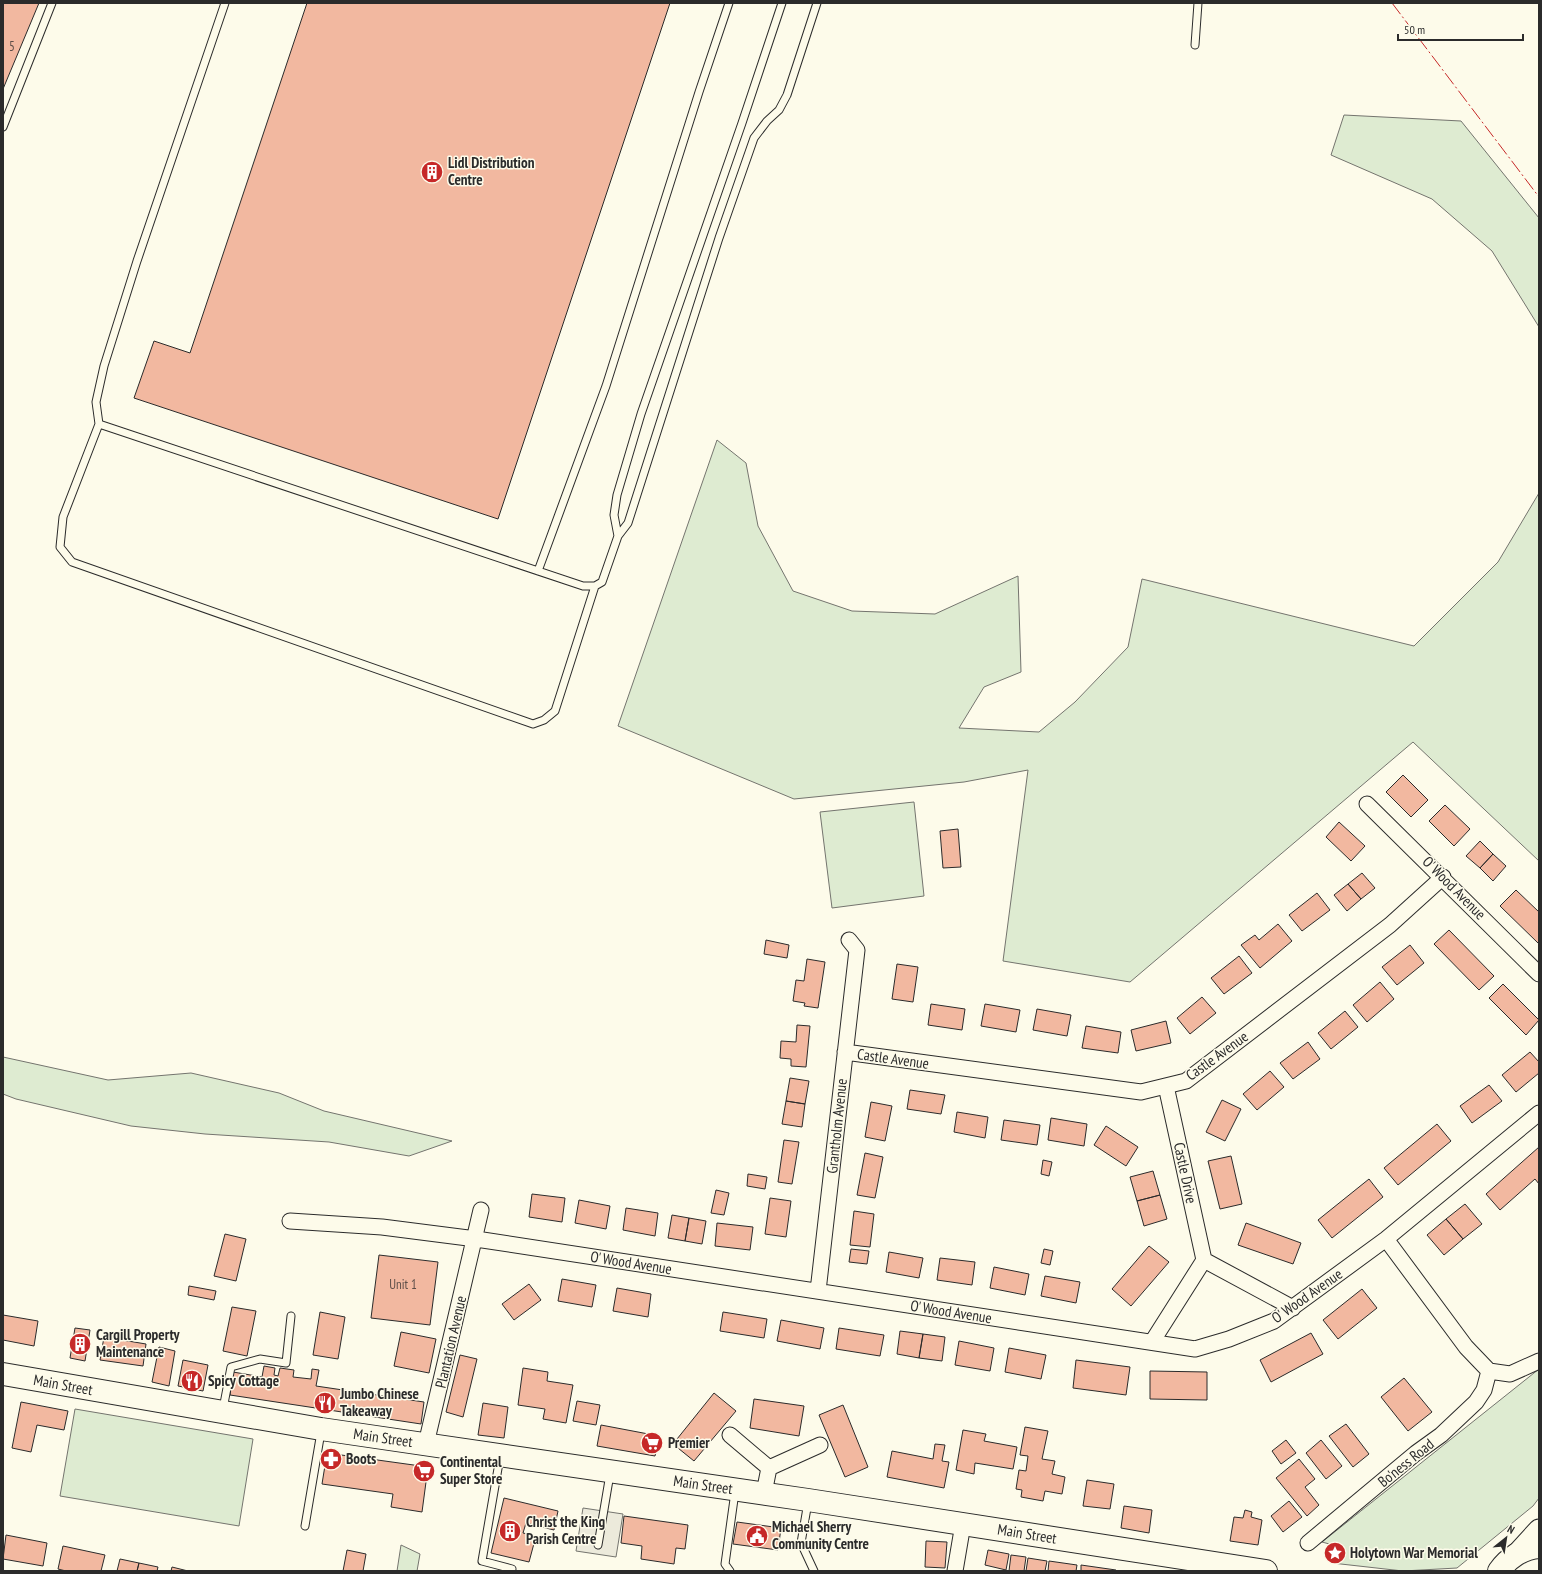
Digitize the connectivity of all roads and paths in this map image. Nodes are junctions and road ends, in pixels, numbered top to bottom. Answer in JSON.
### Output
{"nodes":[{"id":1,"x":52,"y":3,"type":"edge"},
{"id":2,"x":225,"y":3,"type":"edge"},
{"id":3,"x":729,"y":3,"type":"edge"},
{"id":4,"x":782,"y":3,"type":"edge"},
{"id":5,"x":817,"y":3,"type":"edge"},
{"id":6,"x":1198,"y":3,"type":"edge"},
{"id":7,"x":1195,"y":45,"type":"dead end"},
{"id":8,"x":3,"y":127,"type":"edge"},
{"id":9,"x":99,"y":424,"type":"junction"},
{"id":10,"x":618,"y":536,"type":"junction"},
{"id":11,"x":538,"y":571,"type":"junction"},
{"id":12,"x":594,"y":586,"type":"junction"},
{"id":13,"x":1367,"y":804,"type":"dead end"},
{"id":14,"x":1443,"y":877,"type":"junction"},
{"id":15,"x":849,"y":940,"type":"dead end"},
{"id":16,"x":1539,"y":974,"type":"edge"},
{"id":17,"x":845,"y":1052,"type":"junction"},
{"id":18,"x":1166,"y":1086,"type":"junction"},
{"id":19,"x":1539,"y":1113,"type":"edge"},
{"id":20,"x":481,"y":1210,"type":"dead end"},
{"id":21,"x":290,"y":1221,"type":"dead end"},
{"id":22,"x":476,"y":1239,"type":"junction"},
{"id":23,"x":1386,"y":1240,"type":"junction"},
{"id":24,"x":1204,"y":1260,"type":"junction"},
{"id":25,"x":818,"y":1292,"type":"junction"},
{"id":26,"x":1292,"y":1308,"type":"junction"},
{"id":27,"x":290,"y":1316,"type":"dead end"},
{"id":28,"x":1152,"y":1342,"type":"junction"},
{"id":29,"x":1539,"y":1361,"type":"edge"},
{"id":30,"x":1489,"y":1371,"type":"junction"},
{"id":31,"x":3,"y":1374,"type":"edge"},
{"id":32,"x":222,"y":1412,"type":"junction"},
{"id":33,"x":321,"y":1429,"type":"junction"},
{"id":34,"x":730,"y":1435,"type":"dead end"},
{"id":35,"x":426,"y":1444,"type":"junction"},
{"id":36,"x":820,"y":1445,"type":"dead end"},
{"id":37,"x":500,"y":1455,"type":"junction"},
{"id":38,"x":769,"y":1468,"type":"junction"},
{"id":39,"x":610,"y":1471,"type":"junction"},
{"id":40,"x":736,"y":1490,"type":"junction"},
{"id":41,"x":764,"y":1493,"type":"junction"},
{"id":42,"x":808,"y":1500,"type":"junction"},
{"id":43,"x":963,"y":1524,"type":"junction"},
{"id":44,"x":305,"y":1526,"type":"dead end"},
{"id":45,"x":1539,"y":1530,"type":"edge"},
{"id":46,"x":1308,"y":1543,"type":"dead end"},
{"id":47,"x":598,"y":1545,"type":"dead end"},
{"id":48,"x":1539,"y":1547,"type":"edge"},
{"id":49,"x":1518,"y":1553,"type":"junction"},
{"id":50,"x":1241,"y":1569,"type":"edge"},
{"id":51,"x":511,"y":1571,"type":"edge"},
{"id":52,"x":730,"y":1571,"type":"edge"},
{"id":53,"x":814,"y":1571,"type":"edge"},
{"id":54,"x":955,"y":1571,"type":"edge"},
{"id":55,"x":1266,"y":1571,"type":"edge"},
{"id":56,"x":1499,"y":1571,"type":"edge"}],
"edges":[{"from":1,"to":8,"type":"lane"},
{"from":2,"to":9,"type":"lane"},
{"from":3,"to":11,"type":"lane"},
{"from":4,"to":10,"type":"lane"},
{"from":5,"to":10,"type":"lane"},
{"from":6,"to":7,"type":"lane"},
{"from":9,"to":11,"type":"lane"},
{"from":9,"to":12,"type":"lane"},
{"from":10,"to":12,"type":"lane"},
{"from":11,"to":12,"type":"lane"},
{"from":13,"to":14,"type":"street","name":"O' Wood Avenue"},
{"from":14,"to":16,"type":"street","name":"O' Wood Avenue"},
{"from":14,"to":18,"type":"street","name":"Castle Avenue"},
{"from":15,"to":17,"type":"street","name":"Grantholm Avenue"},
{"from":17,"to":18,"type":"street","name":"Castle Avenue"},
{"from":17,"to":25,"type":"street","name":"Grantholm Avenue"},
{"from":18,"to":24,"type":"street","name":"Castle Drive"},
{"from":19,"to":23,"type":"street","name":"O' Wood Avenue"},
{"from":20,"to":22,"type":"street","name":"Plantation Avenue"},
{"from":21,"to":22,"type":"street","name":"O' Wood Avenue"},
{"from":22,"to":25,"type":"street","name":"O' Wood Avenue"},
{"from":22,"to":35,"type":"street","name":"Plantation Avenue"},
{"from":23,"to":26,"type":"street","name":"O' Wood Avenue"},
{"from":23,"to":30,"type":"street"},
{"from":24,"to":26,"type":"street"},
{"from":24,"to":28,"type":"street"},
{"from":25,"to":28,"type":"street","name":"O' Wood Avenue"},
{"from":26,"to":28,"type":"street","name":"O' Wood Avenue"},
{"from":27,"to":32,"type":"lane"},
{"from":29,"to":30,"type":"street"},
{"from":30,"to":46,"type":"street","name":"Bo'ness Road"},
{"from":31,"to":32,"type":"main road","name":"Main Street"},
{"from":32,"to":33,"type":"main road","name":"Main Street"},
{"from":33,"to":35,"type":"main road","name":"Main Street"},
{"from":33,"to":44,"type":"lane"},
{"from":34,"to":38,"type":"street"},
{"from":35,"to":37,"type":"main road","name":"Main Street"},
{"from":36,"to":38,"type":"street"},
{"from":37,"to":39,"type":"main road","name":"Main Street"},
{"from":37,"to":51,"type":"lane"},
{"from":38,"to":41,"type":"street"},
{"from":39,"to":40,"type":"main road","name":"Main Street"},
{"from":39,"to":47,"type":"lane"},
{"from":40,"to":41,"type":"main road","name":"Main Street"},
{"from":40,"to":52,"type":"lane"},
{"from":41,"to":42,"type":"main road","name":"Main Street"},
{"from":42,"to":43,"type":"main road","name":"Main Street"},
{"from":42,"to":53,"type":"lane"},
{"from":43,"to":50,"type":"main road","name":"Main Street"},
{"from":43,"to":54,"type":"street"},
{"from":45,"to":49,"type":"main road"},
{"from":48,"to":49,"type":"main road"},
{"from":49,"to":56,"type":"main road"},
{"from":50,"to":55,"type":"main road","name":"Main Street"}]}
